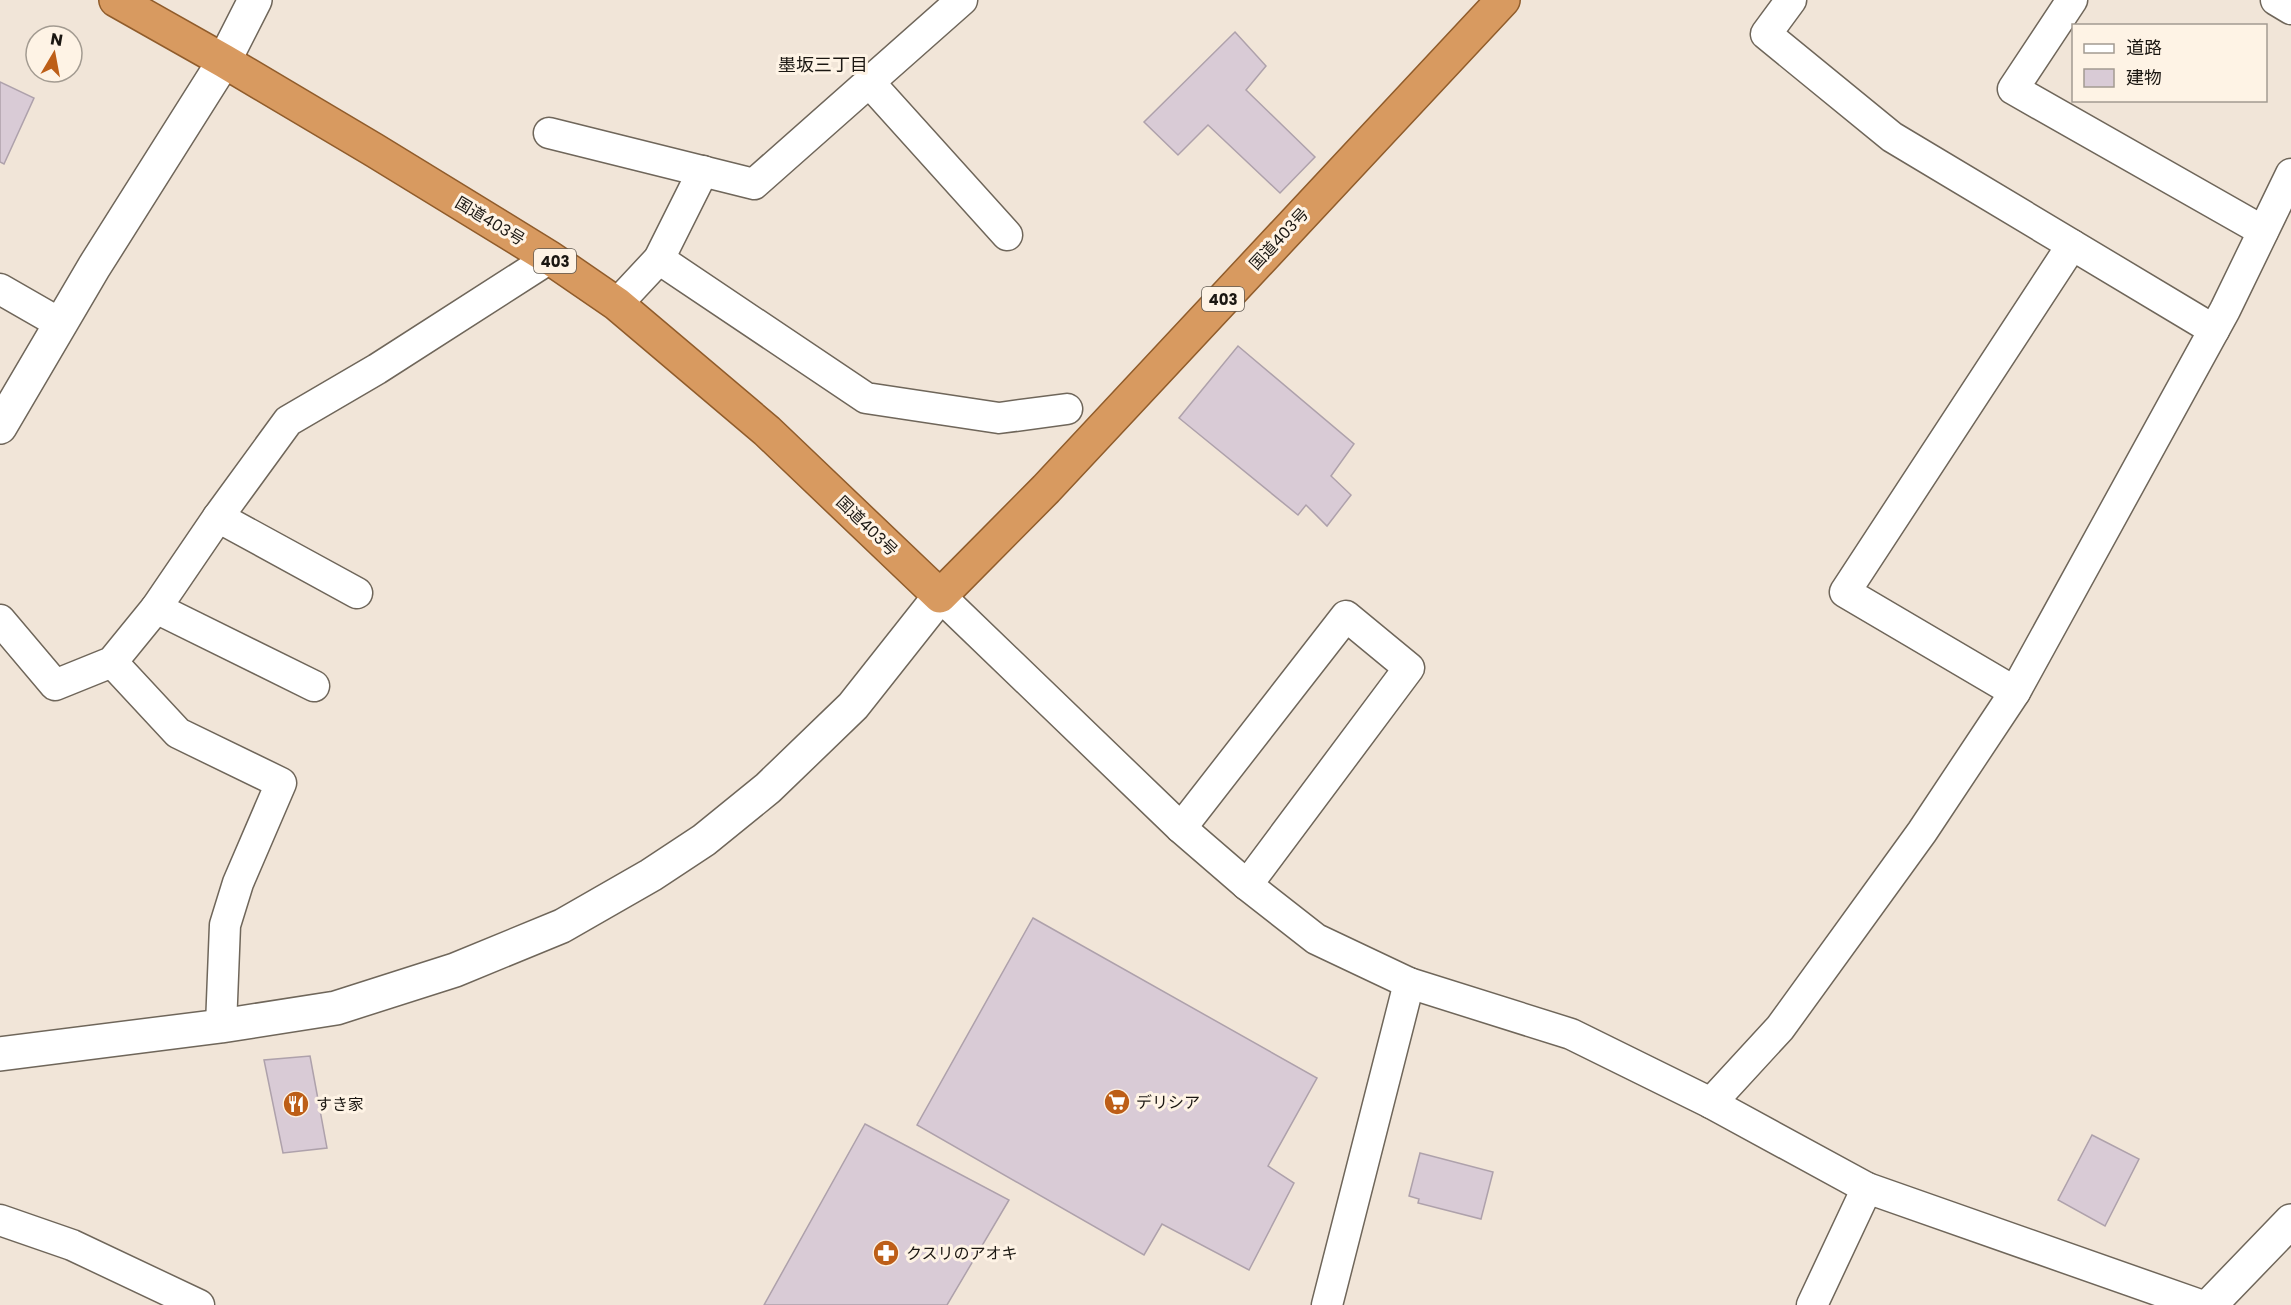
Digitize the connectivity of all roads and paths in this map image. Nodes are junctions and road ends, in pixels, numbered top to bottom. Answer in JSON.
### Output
{"nodes":[{"id":1,"x":116,"y":0,"type":"edge"},
{"id":2,"x":255,"y":0,"type":"edge"},
{"id":3,"x":962,"y":0,"type":"edge"},
{"id":4,"x":1503,"y":0,"type":"edge"},
{"id":5,"x":1791,"y":0,"type":"edge"},
{"id":6,"x":2072,"y":0,"type":"edge"},
{"id":7,"x":2276,"y":0,"type":"edge"},
{"id":8,"x":2291,"y":9,"type":"edge"},
{"id":9,"x":224,"y":61,"type":"junction"},
{"id":10,"x":869,"y":82,"type":"junction"},
{"id":11,"x":549,"y":133,"type":"dead end"},
{"id":12,"x":703,"y":171,"type":"junction"},
{"id":13,"x":2291,"y":174,"type":"edge"},
{"id":14,"x":2263,"y":231,"type":"junction"},
{"id":15,"x":1007,"y":235,"type":"dead end"},
{"id":16,"x":2072,"y":245,"type":"junction"},
{"id":17,"x":550,"y":258,"type":"junction"},
{"id":18,"x":659,"y":259,"type":"junction"},
{"id":19,"x":0,"y":289,"type":"edge"},
{"id":20,"x":617,"y":304,"type":"junction"},
{"id":21,"x":61,"y":324,"type":"junction"},
{"id":22,"x":2214,"y":330,"type":"junction"},
{"id":23,"x":1067,"y":409,"type":"dead end"},
{"id":24,"x":0,"y":427,"type":"edge"},
{"id":25,"x":218,"y":517,"type":"junction"},
{"id":26,"x":357,"y":593,"type":"dead end"},
{"id":27,"x":940,"y":596,"type":"junction"},
{"id":28,"x":156,"y":608,"type":"junction"},
{"id":29,"x":0,"y":620,"type":"edge"},
{"id":30,"x":112,"y":662,"type":"junction"},
{"id":31,"x":314,"y":686,"type":"dead end"},
{"id":32,"x":2015,"y":692,"type":"junction"},
{"id":33,"x":1181,"y":828,"type":"junction"},
{"id":34,"x":1247,"y":885,"type":"junction"},
{"id":35,"x":1409,"y":983,"type":"junction"},
{"id":36,"x":221,"y":1026,"type":"junction"},
{"id":37,"x":0,"y":1054,"type":"edge"},
{"id":38,"x":1711,"y":1103,"type":"junction"},
{"id":39,"x":1867,"y":1188,"type":"junction"},
{"id":40,"x":0,"y":1220,"type":"edge"},
{"id":41,"x":2291,"y":1221,"type":"edge"},
{"id":42,"x":199,"y":1305,"type":"edge"},
{"id":43,"x":1327,"y":1305,"type":"edge"},
{"id":44,"x":1812,"y":1305,"type":"edge"},
{"id":45,"x":2200,"y":1305,"type":"edge"},
{"id":46,"x":2210,"y":1305,"type":"edge"}],
"edges":[{"from":1,"to":9,"type":"highway","name":"国道403号","number":"403"},
{"from":2,"to":9,"type":"street"},
{"from":3,"to":10,"type":"street"},
{"from":4,"to":27,"type":"highway","name":"国道403号","number":"403"},
{"from":5,"to":16,"type":"street"},
{"from":6,"to":14,"type":"street"},
{"from":7,"to":8,"type":"street"},
{"from":9,"to":17,"type":"highway","name":"国道403号","number":"403"},
{"from":9,"to":21,"type":"street"},
{"from":10,"to":12,"type":"street"},
{"from":10,"to":15,"type":"street"},
{"from":11,"to":12,"type":"street"},
{"from":12,"to":18,"type":"street"},
{"from":13,"to":14,"type":"street"},
{"from":14,"to":22,"type":"street"},
{"from":16,"to":22,"type":"street"},
{"from":16,"to":32,"type":"street"},
{"from":17,"to":20,"type":"highway","name":"国道403号","number":"403"},
{"from":17,"to":25,"type":"street"},
{"from":18,"to":20,"type":"street"},
{"from":18,"to":23,"type":"street"},
{"from":19,"to":21,"type":"street"},
{"from":20,"to":27,"type":"highway","name":"国道403号","number":"403"},
{"from":21,"to":24,"type":"street"},
{"from":22,"to":32,"type":"street"},
{"from":25,"to":26,"type":"street"},
{"from":25,"to":28,"type":"street"},
{"from":27,"to":33,"type":"street"},
{"from":27,"to":36,"type":"street"},
{"from":28,"to":30,"type":"street"},
{"from":28,"to":31,"type":"street"},
{"from":29,"to":30,"type":"street"},
{"from":30,"to":36,"type":"street"},
{"from":32,"to":38,"type":"street"},
{"from":33,"to":34,"type":"street"},
{"from":33,"to":34,"type":"street"},
{"from":34,"to":35,"type":"street"},
{"from":35,"to":38,"type":"street"},
{"from":35,"to":43,"type":"street"},
{"from":36,"to":37,"type":"street"},
{"from":38,"to":39,"type":"street"},
{"from":39,"to":44,"type":"street"},
{"from":39,"to":45,"type":"street"},
{"from":40,"to":42,"type":"street"},
{"from":41,"to":46,"type":"street"}]}
